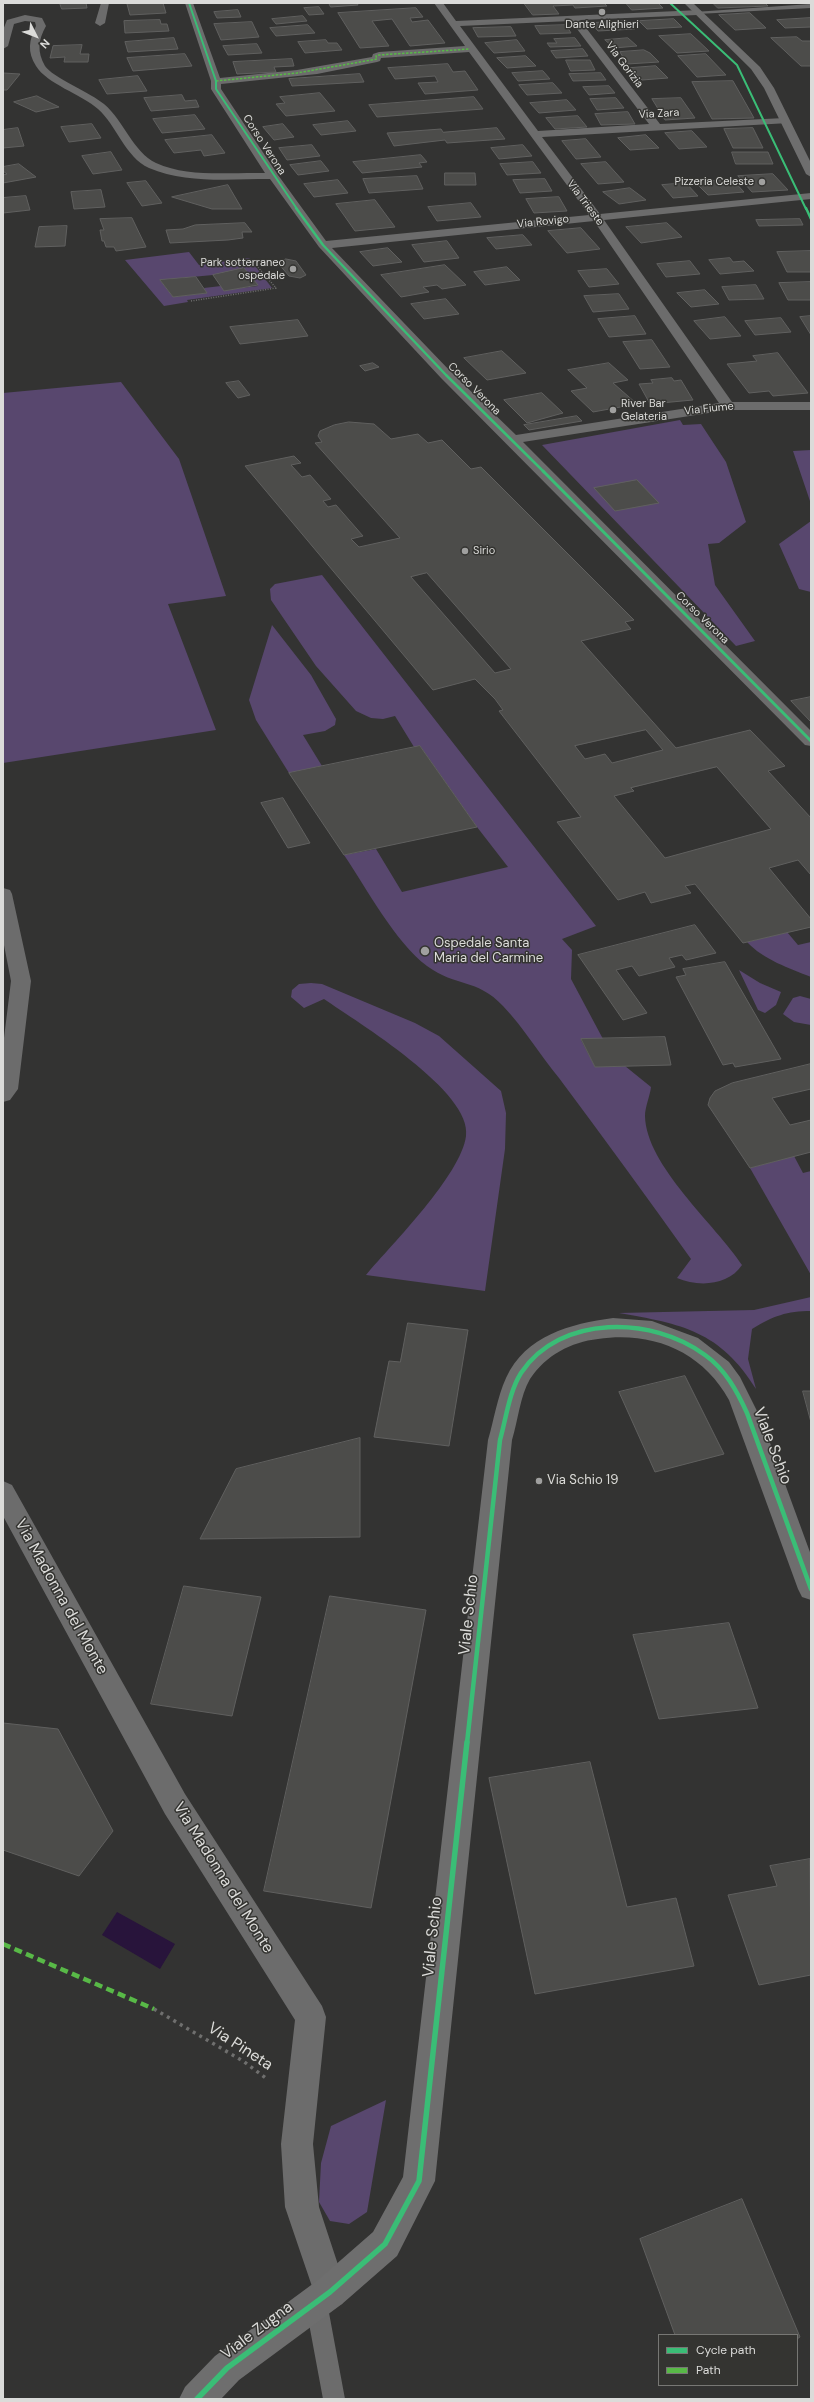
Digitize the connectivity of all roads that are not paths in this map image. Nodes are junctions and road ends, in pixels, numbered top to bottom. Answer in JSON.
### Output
{"nodes":[{"id":1,"x":105,"y":3,"type":"edge"},
{"id":2,"x":189,"y":3,"type":"edge"},
{"id":3,"x":438,"y":3,"type":"edge"},
{"id":4,"x":688,"y":3,"type":"edge"},
{"id":5,"x":796,"y":5,"type":"edge"},
{"id":6,"x":811,"y":6,"type":"edge"},
{"id":7,"x":697,"y":12,"type":"junction"},
{"id":8,"x":573,"y":18,"type":"junction"},
{"id":9,"x":100,"y":23,"type":"dead end"},
{"id":10,"x":452,"y":24,"type":"junction"},
{"id":11,"x":3,"y":46,"type":"edge"},
{"id":12,"x":470,"y":49,"type":"junction"},
{"id":13,"x":216,"y":81,"type":"junction"},
{"id":14,"x":785,"y":121,"type":"junction"},
{"id":15,"x":656,"y":126,"type":"junction"},
{"id":16,"x":535,"y":134,"type":"junction"},
{"id":17,"x":811,"y":174,"type":"edge"},
{"id":18,"x":273,"y":176,"type":"junction"},
{"id":19,"x":811,"y":196,"type":"edge"},
{"id":20,"x":594,"y":216,"type":"junction"},
{"id":21,"x":323,"y":245,"type":"junction"},
{"id":22,"x":728,"y":406,"type":"junction"},
{"id":23,"x":811,"y":406,"type":"edge"},
{"id":24,"x":513,"y":440,"type":"junction"},
{"id":25,"x":811,"y":741,"type":"edge"},
{"id":26,"x":3,"y":894,"type":"edge"},
{"id":27,"x":3,"y":1095,"type":"edge"},
{"id":28,"x":3,"y":1492,"type":"edge"},
{"id":29,"x":811,"y":1589,"type":"edge"},
{"id":30,"x":323,"y":2296,"type":"junction"},
{"id":31,"x":197,"y":2399,"type":"edge"},
{"id":32,"x":334,"y":2399,"type":"edge"}],
"edges":[{"from":1,"to":9,"type":"street"},
{"from":2,"to":13,"type":"street","name":"Corso Verona"},
{"from":3,"to":10,"type":"street","name":"Via Trieste"},
{"from":4,"to":7,"type":"street"},
{"from":5,"to":6,"type":"lane"},
{"from":5,"to":7,"type":"lane"},
{"from":7,"to":8,"type":"street"},
{"from":7,"to":14,"type":"street"},
{"from":8,"to":10,"type":"street"},
{"from":8,"to":15,"type":"street","name":"Via Gorizia"},
{"from":10,"to":12,"type":"street","name":"Via Trieste"},
{"from":11,"to":18,"type":"street"},
{"from":12,"to":13,"type":"street"},
{"from":12,"to":16,"type":"street","name":"Via Trieste"},
{"from":13,"to":18,"type":"street","name":"Corso Verona"},
{"from":14,"to":15,"type":"street","name":"Via Zara"},
{"from":14,"to":17,"type":"street"},
{"from":15,"to":16,"type":"street","name":"Via Zara"},
{"from":16,"to":20,"type":"street","name":"Via Trieste"},
{"from":18,"to":21,"type":"street","name":"Corso Verona"},
{"from":19,"to":20,"type":"street","name":"Via Rovigo"},
{"from":20,"to":21,"type":"street","name":"Via Rovigo"},
{"from":20,"to":22,"type":"street","name":"Via Trieste"},
{"from":21,"to":24,"type":"street","name":"Corso Verona"},
{"from":22,"to":23,"type":"street","name":"Via Fiume"},
{"from":22,"to":24,"type":"street","name":"Via Fiume"},
{"from":24,"to":25,"type":"street","name":"Corso Verona"},
{"from":26,"to":27,"type":"street"},
{"from":28,"to":30,"type":"street","name":"Via Madonna del Monte"},
{"from":29,"to":30,"type":"street","name":"Viale Schio"},
{"from":30,"to":31,"type":"street","name":"Viale Zugna"},
{"from":30,"to":32,"type":"lane"}]}
